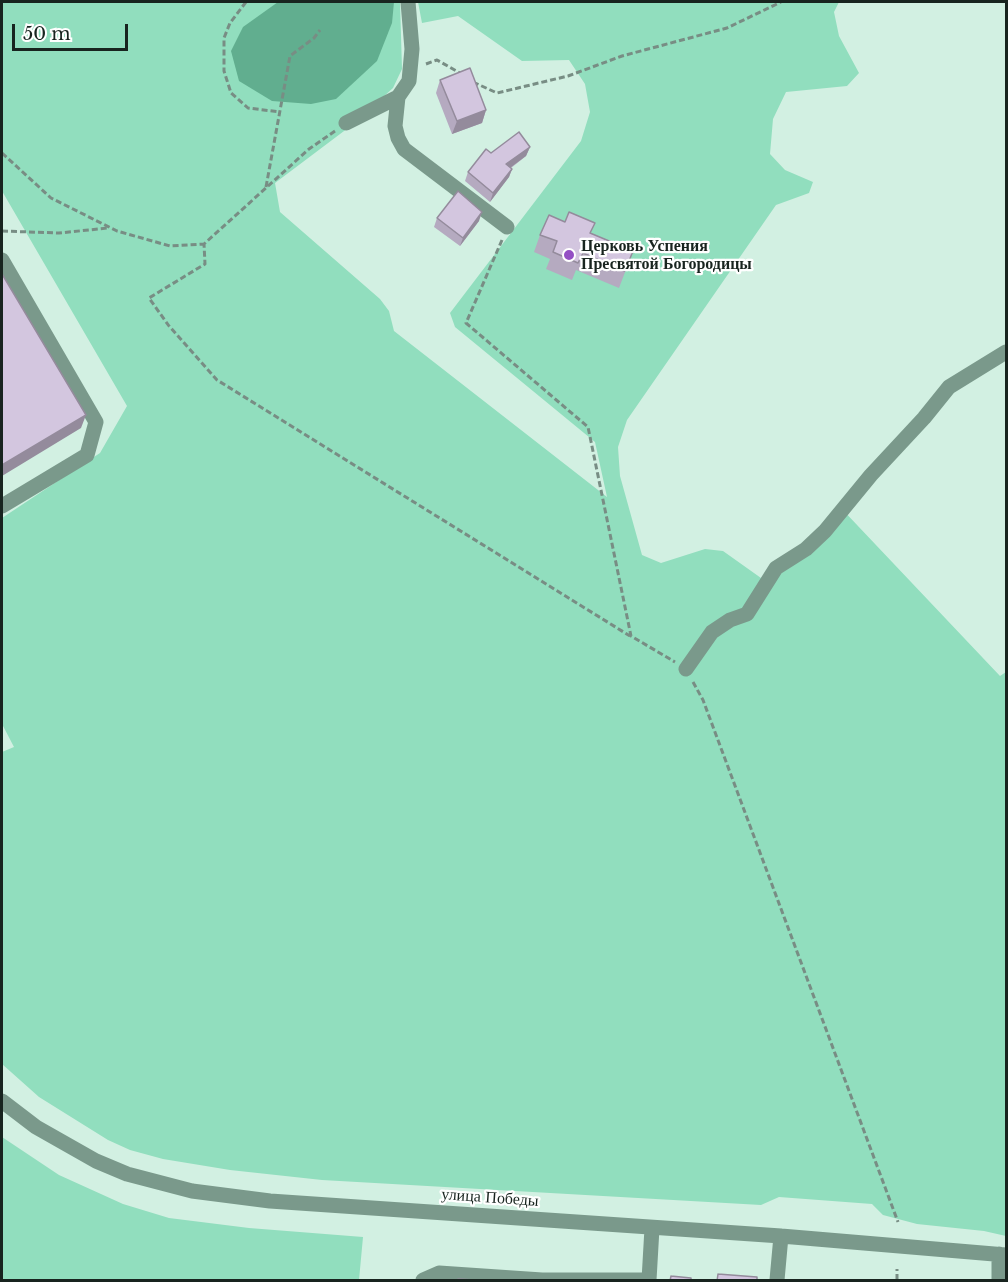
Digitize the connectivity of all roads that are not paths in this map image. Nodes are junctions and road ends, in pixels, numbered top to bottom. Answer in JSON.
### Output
{"nodes":[{"id":1,"x":408,"y":2,"type":"edge"},
{"id":2,"x":398,"y":97,"type":"junction"},
{"id":3,"x":346,"y":123,"type":"road end"},
{"id":4,"x":507,"y":227,"type":"road end"},
{"id":5,"x":2,"y":260,"type":"edge"},
{"id":6,"x":1006,"y":352,"type":"edge"},
{"id":7,"x":2,"y":506,"type":"edge"},
{"id":8,"x":686,"y":669,"type":"road end"},
{"id":9,"x":2,"y":1101,"type":"edge"},
{"id":10,"x":652,"y":1227,"type":"junction"},
{"id":11,"x":781,"y":1236,"type":"junction"},
{"id":12,"x":1003,"y":1254,"type":"edge"},
{"id":13,"x":542,"y":1280,"type":"edge"},
{"id":14,"x":649,"y":1280,"type":"edge"},
{"id":15,"x":423,"y":1281,"type":"edge"},
{"id":16,"x":777,"y":1281,"type":"edge"},
{"id":17,"x":999,"y":1281,"type":"edge"}],
"edges":[{"from":1,"to":2,"type":"street"},
{"from":2,"to":3,"type":"street"},
{"from":2,"to":4,"type":"street"},
{"from":5,"to":7,"type":"street"},
{"from":6,"to":8,"type":"street"},
{"from":9,"to":10,"type":"street","name":"улица Победы"},
{"from":10,"to":11,"type":"street","name":"улица Победы"},
{"from":10,"to":14,"type":"street"},
{"from":11,"to":12,"type":"street","name":"улица Победы"},
{"from":11,"to":16,"type":"street"},
{"from":12,"to":17,"type":"street"},
{"from":13,"to":14,"type":"street"},
{"from":13,"to":15,"type":"street"}]}
